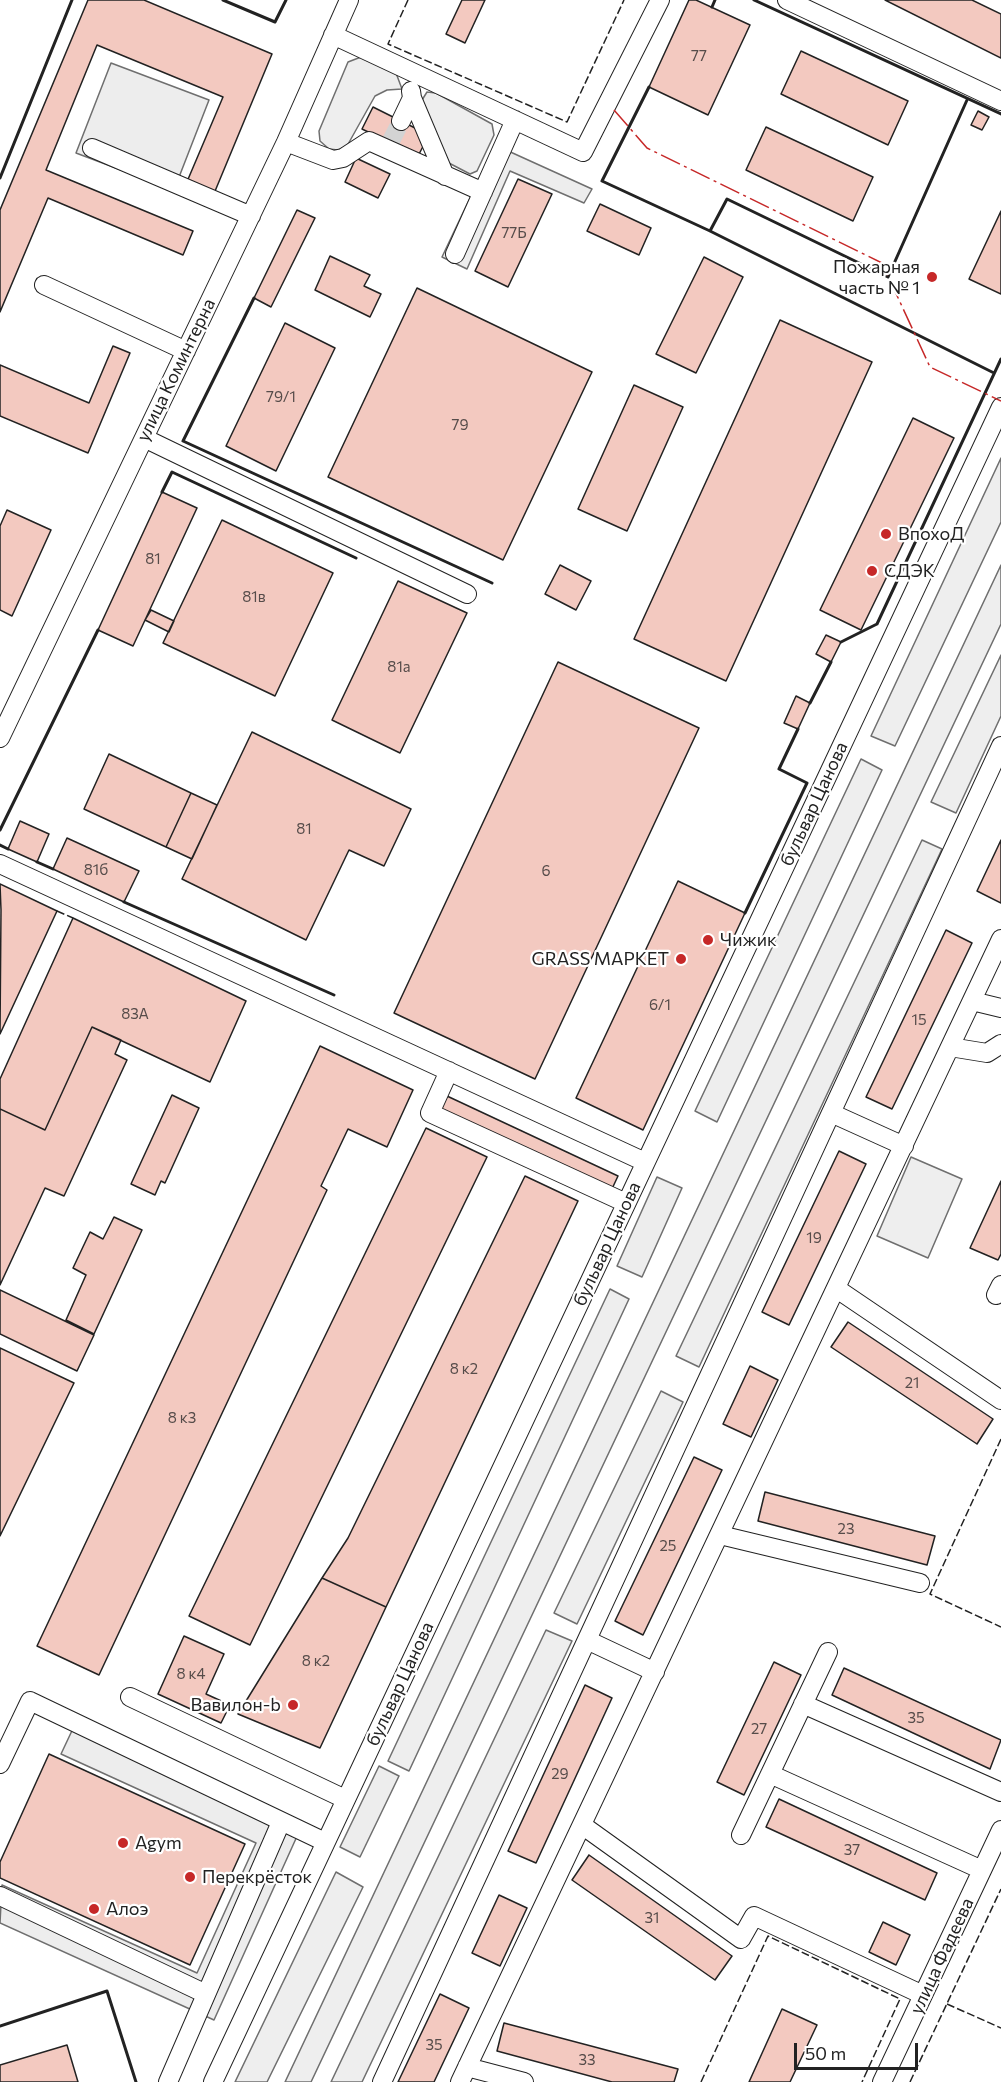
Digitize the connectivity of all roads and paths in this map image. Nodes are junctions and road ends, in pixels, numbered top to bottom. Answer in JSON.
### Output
{"nodes":[{"id":1,"x":349,"y":0,"type":"edge"},
{"id":2,"x":660,"y":0,"type":"edge"},
{"id":3,"x":787,"y":0,"type":"edge"},
{"id":4,"x":333,"y":35,"type":"junction"},
{"id":5,"x":408,"y":68,"type":"junction"},
{"id":6,"x":412,"y":98,"type":"junction"},
{"id":7,"x":1001,"y":101,"type":"edge"},
{"id":8,"x":515,"y":120,"type":"junction"},
{"id":9,"x":401,"y":121,"type":"tunnel mouth"},
{"id":10,"x":286,"y":142,"type":"junction"},
{"id":11,"x":92,"y":148,"type":"dead end"},
{"id":12,"x":445,"y":176,"type":"junction"},
{"id":13,"x":483,"y":192,"type":"junction"},
{"id":14,"x":251,"y":216,"type":"junction"},
{"id":15,"x":455,"y":255,"type":"dead end"},
{"id":16,"x":44,"y":285,"type":"dead end"},
{"id":17,"x":186,"y":351,"type":"junction"},
{"id":18,"x":1001,"y":407,"type":"edge"},
{"id":19,"x":144,"y":438,"type":"junction"},
{"id":20,"x":467,"y":594,"type":"dead end"},
{"id":21,"x":0,"y":738,"type":"edge"},
{"id":22,"x":1001,"y":746,"type":"edge"},
{"id":23,"x":0,"y":864,"type":"edge"},
{"id":24,"x":1001,"y":939,"type":"edge"},
{"id":25,"x":972,"y":1001,"type":"junction"},
{"id":26,"x":1001,"y":1008,"type":"edge"},
{"id":27,"x":1001,"y":1044,"type":"edge"},
{"id":28,"x":950,"y":1047,"type":"junction"},
{"id":29,"x":449,"y":1071,"type":"junction"},
{"id":30,"x":831,"y":1113,"type":"junction"},
{"id":31,"x":904,"y":1146,"type":"junction"},
{"id":32,"x":645,"y":1162,"type":"junction"},
{"id":33,"x":626,"y":1203,"type":"junction"},
{"id":34,"x":837,"y":1289,"type":"junction"},
{"id":35,"x":1000,"y":1400,"type":"edge"},
{"id":36,"x":720,"y":1535,"type":"junction"},
{"id":37,"x":920,"y":1583,"type":"dead end"},
{"id":38,"x":587,"y":1640,"type":"dead end"},
{"id":39,"x":828,"y":1652,"type":"dead end"},
{"id":40,"x":655,"y":1672,"type":"junction"},
{"id":41,"x":130,"y":1697,"type":"dead end"},
{"id":42,"x":803,"y":1704,"type":"junction"},
{"id":43,"x":0,"y":1764,"type":"edge"},
{"id":44,"x":770,"y":1774,"type":"junction"},
{"id":45,"x":1001,"y":1792,"type":"edge"},
{"id":46,"x":345,"y":1800,"type":"junction"},
{"id":47,"x":282,"y":1822,"type":"junction"},
{"id":48,"x":582,"y":1825,"type":"junction"},
{"id":49,"x":1001,"y":1830,"type":"edge"},
{"id":50,"x":741,"y":1834,"type":"dead end"},
{"id":51,"x":325,"y":1842,"type":"junction"},
{"id":52,"x":982,"y":1870,"type":"junction"},
{"id":53,"x":0,"y":1896,"type":"edge"},
{"id":54,"x":206,"y":1994,"type":"junction"},
{"id":55,"x":923,"y":1995,"type":"junction"},
{"id":56,"x":463,"y":2074,"type":"edge"},
{"id":57,"x":168,"y":2082,"type":"edge"},
{"id":58,"x":213,"y":2082,"type":"edge"},
{"id":59,"x":382,"y":2082,"type":"edge"},
{"id":60,"x":524,"y":2082,"type":"edge"},
{"id":61,"x":882,"y":2082,"type":"edge"}],
"edges":[{"from":1,"to":4,"type":"street","name":"улица Коминтерна"},
{"from":2,"to":8,"type":"street"},
{"from":3,"to":7,"type":"street"},
{"from":4,"to":5,"type":"street"},
{"from":4,"to":10,"type":"street","name":"улица Коминтерна"},
{"from":5,"to":6,"type":"street"},
{"from":5,"to":8,"type":"street"},
{"from":6,"to":9,"type":"street"},
{"from":6,"to":12,"type":"street"},
{"from":8,"to":13,"type":"street"},
{"from":10,"to":12,"type":"street"},
{"from":10,"to":14,"type":"street","name":"улица Коминтерна"},
{"from":11,"to":14,"type":"street"},
{"from":12,"to":13,"type":"street"},
{"from":13,"to":15,"type":"street"},
{"from":14,"to":17,"type":"street","name":"улица Коминтерна"},
{"from":16,"to":17,"type":"street"},
{"from":17,"to":19,"type":"street","name":"улица Коминтерна"},
{"from":18,"to":32,"type":"street","name":"бульвар Цанова"},
{"from":19,"to":20,"type":"street"},
{"from":19,"to":21,"type":"street","name":"улица Коминтерна"},
{"from":22,"to":30,"type":"street"},
{"from":23,"to":29,"type":"street"},
{"from":24,"to":25,"type":"street"},
{"from":25,"to":26,"type":"street"},
{"from":25,"to":28,"type":"street"},
{"from":27,"to":28,"type":"street"},
{"from":28,"to":31,"type":"street"},
{"from":29,"to":32,"type":"street"},
{"from":29,"to":33,"type":"street"},
{"from":30,"to":31,"type":"street"},
{"from":30,"to":59,"type":"street"},
{"from":31,"to":34,"type":"street"},
{"from":32,"to":33,"type":"street","name":"бульвар Цанова"},
{"from":33,"to":46,"type":"street","name":"бульвар Цанова"},
{"from":34,"to":35,"type":"street"},
{"from":34,"to":36,"type":"street"},
{"from":36,"to":37,"type":"street"},
{"from":36,"to":40,"type":"street"},
{"from":38,"to":40,"type":"street"},
{"from":39,"to":42,"type":"street"},
{"from":40,"to":48,"type":"street"},
{"from":41,"to":46,"type":"street"},
{"from":42,"to":44,"type":"street"},
{"from":42,"to":45,"type":"street"},
{"from":43,"to":47,"type":"street"},
{"from":44,"to":50,"type":"street"},
{"from":44,"to":52,"type":"street"},
{"from":46,"to":51,"type":"street","name":"бульвар Цанова"},
{"from":47,"to":51,"type":"street"},
{"from":47,"to":54,"type":"street"},
{"from":48,"to":55,"type":"street"},
{"from":48,"to":56,"type":"street"},
{"from":49,"to":52,"type":"street","name":"улица Фадеева"},
{"from":51,"to":58,"type":"street","name":"бульвар Цанова"},
{"from":52,"to":55,"type":"street","name":"улица Фадеева"},
{"from":53,"to":54,"type":"street"},
{"from":54,"to":57,"type":"street"},
{"from":55,"to":61,"type":"street","name":"улица Фадеева"},
{"from":56,"to":60,"type":"street"}]}
